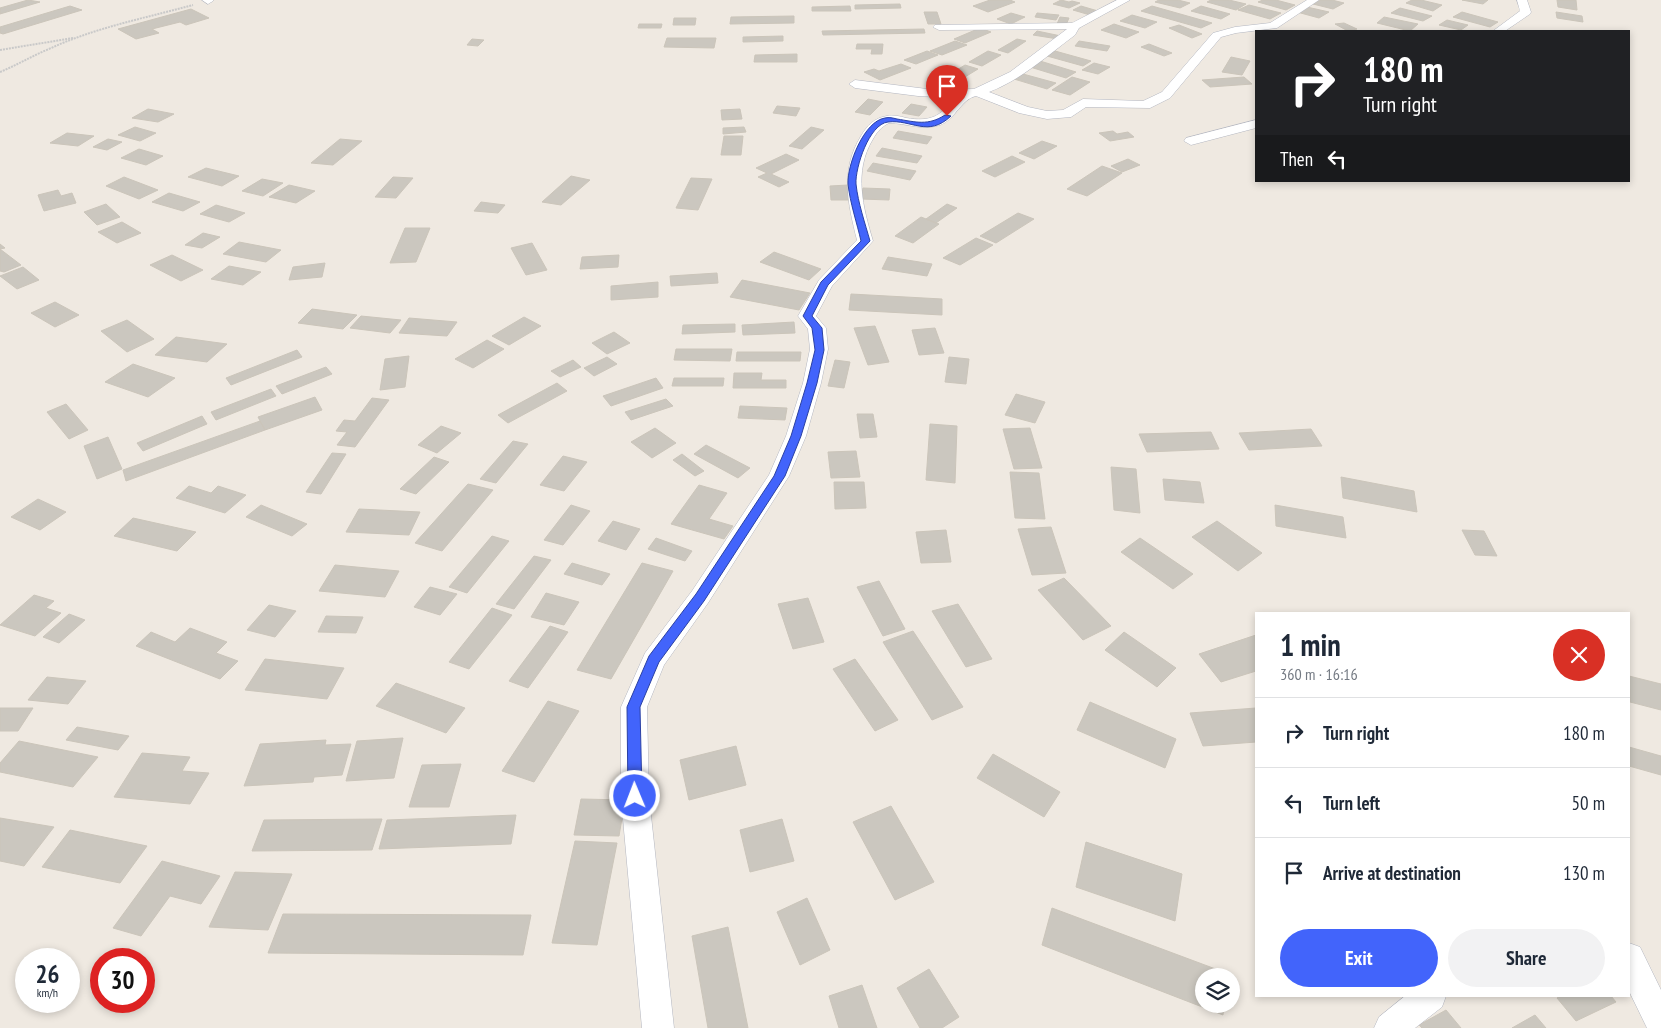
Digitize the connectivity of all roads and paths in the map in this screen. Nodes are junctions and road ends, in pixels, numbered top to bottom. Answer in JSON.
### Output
{"nodes":[{"id":1,"x":208,"y":0,"type":"edge"},
{"id":2,"x":1125,"y":0,"type":"edge"},
{"id":3,"x":1314,"y":0,"type":"edge"},
{"id":4,"x":1522,"y":0,"type":"edge"},
{"id":5,"x":1074,"y":26,"type":"junction"},
{"id":6,"x":939,"y":27,"type":"dead end"},
{"id":7,"x":1499,"y":30,"type":"edge"},
{"id":8,"x":79,"y":38,"type":"junction"},
{"id":9,"x":0,"y":50,"type":"edge"},
{"id":10,"x":0,"y":72,"type":"edge"},
{"id":11,"x":855,"y":84,"type":"dead end"},
{"id":12,"x":971,"y":93,"type":"junction"},
{"id":13,"x":1255,"y":124,"type":"edge"},
{"id":14,"x":1191,"y":142,"type":"dead end"},
{"id":15,"x":1630,"y":960,"type":"edge"},
{"id":16,"x":1430,"y":997,"type":"edge"},
{"id":17,"x":1661,"y":1022,"type":"edge"},
{"id":18,"x":658,"y":1028,"type":"edge"},
{"id":19,"x":1390,"y":1028,"type":"edge"}],
"edges":[{"from":1,"to":8,"type":"path"},
{"from":2,"to":5,"type":"street"},
{"from":3,"to":12,"type":"street"},
{"from":4,"to":7,"type":"street"},
{"from":5,"to":6,"type":"street"},
{"from":5,"to":12,"type":"street"},
{"from":8,"to":9,"type":"path"},
{"from":8,"to":10,"type":"path"},
{"from":11,"to":12,"type":"street"},
{"from":12,"to":18,"type":"street"},
{"from":13,"to":14,"type":"street"},
{"from":15,"to":17,"type":"street"},
{"from":16,"to":19,"type":"street"}]}
